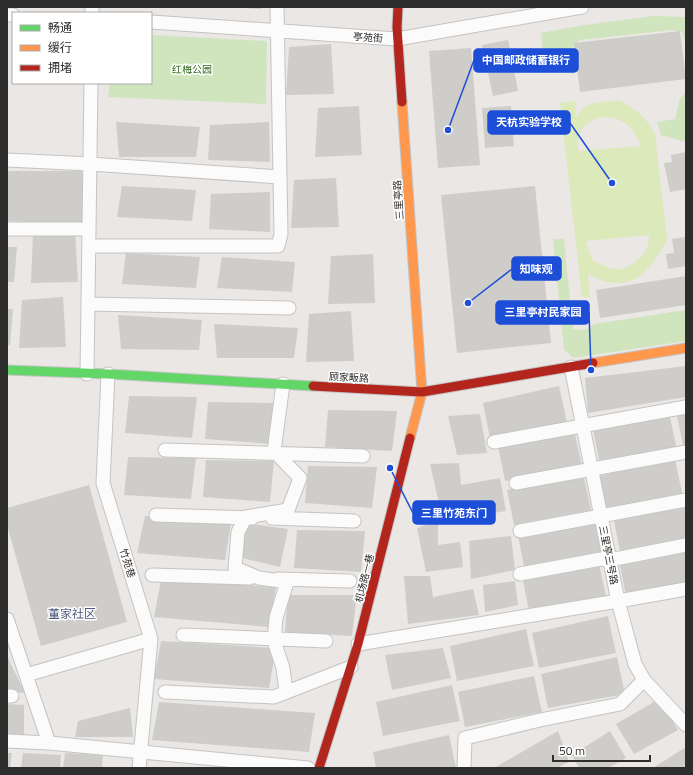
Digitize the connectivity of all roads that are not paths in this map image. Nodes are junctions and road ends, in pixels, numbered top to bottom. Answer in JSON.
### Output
{"nodes":[{"id":1,"x":277,"y":7,"type":"edge"},
{"id":2,"x":398,"y":7,"type":"edge"},
{"id":3,"x":582,"y":7,"type":"edge"},
{"id":4,"x":152,"y":22,"type":"edge"},
{"id":5,"x":277,"y":31,"type":"junction"},
{"id":6,"x":398,"y":39,"type":"junction"},
{"id":7,"x":91,"y":84,"type":"edge"},
{"id":8,"x":7,"y":160,"type":"edge"},
{"id":9,"x":90,"y":164,"type":"junction"},
{"id":10,"x":280,"y":177,"type":"junction"},
{"id":11,"x":7,"y":229,"type":"edge"},
{"id":12,"x":89,"y":229,"type":"junction"},
{"id":13,"x":89,"y":246,"type":"junction"},
{"id":14,"x":88,"y":304,"type":"junction"},
{"id":15,"x":289,"y":308,"type":"dead end"},
{"id":16,"x":686,"y":348,"type":"edge"},
{"id":17,"x":571,"y":367,"type":"junction"},
{"id":18,"x":7,"y":370,"type":"edge"},
{"id":19,"x":87,"y":374,"type":"junction"},
{"id":20,"x":108,"y":374,"type":"junction"},
{"id":21,"x":283,"y":384,"type":"junction"},
{"id":22,"x":422,"y":392,"type":"junction"},
{"id":23,"x":686,"y":407,"type":"edge"},
{"id":24,"x":583,"y":425,"type":"junction"},
{"id":25,"x":494,"y":442,"type":"dead end"},
{"id":26,"x":165,"y":450,"type":"dead end"},
{"id":27,"x":686,"y":452,"type":"edge"},
{"id":28,"x":277,"y":454,"type":"junction"},
{"id":29,"x":363,"y":456,"type":"dead end"},
{"id":30,"x":592,"y":469,"type":"junction"},
{"id":31,"x":516,"y":483,"type":"dead end"},
{"id":32,"x":686,"y":500,"type":"edge"},
{"id":33,"x":156,"y":515,"type":"dead end"},
{"id":34,"x":601,"y":516,"type":"junction"},
{"id":35,"x":246,"y":517,"type":"junction"},
{"id":36,"x":354,"y":521,"type":"dead end"},
{"id":37,"x":520,"y":530,"type":"dead end"},
{"id":38,"x":686,"y":545,"type":"edge"},
{"id":39,"x":610,"y":560,"type":"junction"},
{"id":40,"x":520,"y":574,"type":"dead end"},
{"id":41,"x":152,"y":575,"type":"dead end"},
{"id":42,"x":259,"y":578,"type":"junction"},
{"id":43,"x":350,"y":581,"type":"dead end"},
{"id":44,"x":686,"y":589,"type":"edge"},
{"id":45,"x":618,"y":601,"type":"junction"},
{"id":46,"x":7,"y":619,"type":"edge"},
{"id":47,"x":183,"y":635,"type":"dead end"},
{"id":48,"x":274,"y":638,"type":"junction"},
{"id":49,"x":151,"y":639,"type":"junction"},
{"id":50,"x":326,"y":641,"type":"dead end"},
{"id":51,"x":358,"y":644,"type":"junction"},
{"id":52,"x":351,"y":667,"type":"junction"},
{"id":53,"x":26,"y":675,"type":"junction"},
{"id":54,"x":644,"y":680,"type":"junction"},
{"id":55,"x":165,"y":692,"type":"dead end"},
{"id":56,"x":286,"y":692,"type":"junction"},
{"id":57,"x":686,"y":726,"type":"edge"},
{"id":58,"x":7,"y":741,"type":"edge"},
{"id":59,"x":49,"y":743,"type":"junction"},
{"id":60,"x":140,"y":752,"type":"junction"},
{"id":61,"x":139,"y":768,"type":"edge"},
{"id":62,"x":308,"y":768,"type":"edge"},
{"id":63,"x":318,"y":768,"type":"edge"},
{"id":64,"x":464,"y":768,"type":"edge"}],
"edges":[{"from":1,"to":5,"type":"street"},
{"from":2,"to":6,"type":"street","name":"三里亭路"},
{"from":3,"to":6,"type":"street","name":"亭苑街"},
{"from":4,"to":5,"type":"street","name":"亭苑街"},
{"from":5,"to":6,"type":"street","name":"亭苑街"},
{"from":5,"to":10,"type":"street"},
{"from":6,"to":22,"type":"street","name":"三里亭路"},
{"from":7,"to":9,"type":"street"},
{"from":8,"to":9,"type":"street"},
{"from":9,"to":10,"type":"street"},
{"from":9,"to":12,"type":"street"},
{"from":10,"to":13,"type":"street"},
{"from":11,"to":12,"type":"street"},
{"from":12,"to":13,"type":"street"},
{"from":13,"to":14,"type":"street"},
{"from":14,"to":15,"type":"street"},
{"from":14,"to":19,"type":"street"},
{"from":16,"to":17,"type":"street","name":"顾家畈路"},
{"from":17,"to":22,"type":"street","name":"顾家畈路"},
{"from":17,"to":24,"type":"street","name":"三里亭三号路"},
{"from":18,"to":19,"type":"street","name":"顾家畈路"},
{"from":19,"to":20,"type":"street","name":"顾家畈路"},
{"from":20,"to":21,"type":"street","name":"顾家畈路"},
{"from":20,"to":49,"type":"street","name":"竹苑巷"},
{"from":21,"to":22,"type":"street","name":"顾家畈路"},
{"from":21,"to":28,"type":"street"},
{"from":22,"to":51,"type":"street","name":"机场路一巷"},
{"from":23,"to":24,"type":"street"},
{"from":24,"to":25,"type":"street"},
{"from":24,"to":30,"type":"street","name":"三里亭三号路"},
{"from":26,"to":28,"type":"street"},
{"from":27,"to":30,"type":"street"},
{"from":28,"to":29,"type":"street"},
{"from":28,"to":35,"type":"street"},
{"from":30,"to":31,"type":"street"},
{"from":30,"to":34,"type":"street","name":"三里亭三号路"},
{"from":32,"to":34,"type":"street"},
{"from":33,"to":35,"type":"street"},
{"from":34,"to":37,"type":"street"},
{"from":34,"to":39,"type":"street","name":"三里亭三号路"},
{"from":35,"to":36,"type":"street"},
{"from":35,"to":42,"type":"street"},
{"from":38,"to":39,"type":"street"},
{"from":39,"to":40,"type":"street"},
{"from":39,"to":45,"type":"street","name":"三里亭三号路"},
{"from":41,"to":42,"type":"street"},
{"from":42,"to":43,"type":"street"},
{"from":42,"to":48,"type":"street"},
{"from":44,"to":45,"type":"street"},
{"from":45,"to":51,"type":"street"},
{"from":45,"to":54,"type":"street","name":"三里亭三号路"},
{"from":46,"to":53,"type":"street"},
{"from":47,"to":48,"type":"street"},
{"from":48,"to":50,"type":"street"},
{"from":48,"to":56,"type":"street"},
{"from":49,"to":53,"type":"street"},
{"from":49,"to":60,"type":"street","name":"竹苑巷"},
{"from":51,"to":52,"type":"street","name":"机场路一巷"},
{"from":52,"to":56,"type":"street"},
{"from":52,"to":63,"type":"street","name":"机场路一巷"},
{"from":53,"to":59,"type":"street"},
{"from":54,"to":57,"type":"street","name":"三里亭三号路"},
{"from":54,"to":64,"type":"street"},
{"from":55,"to":56,"type":"street"},
{"from":58,"to":59,"type":"street"},
{"from":59,"to":60,"type":"street"},
{"from":60,"to":61,"type":"street","name":"竹苑巷"},
{"from":60,"to":62,"type":"street"}]}
